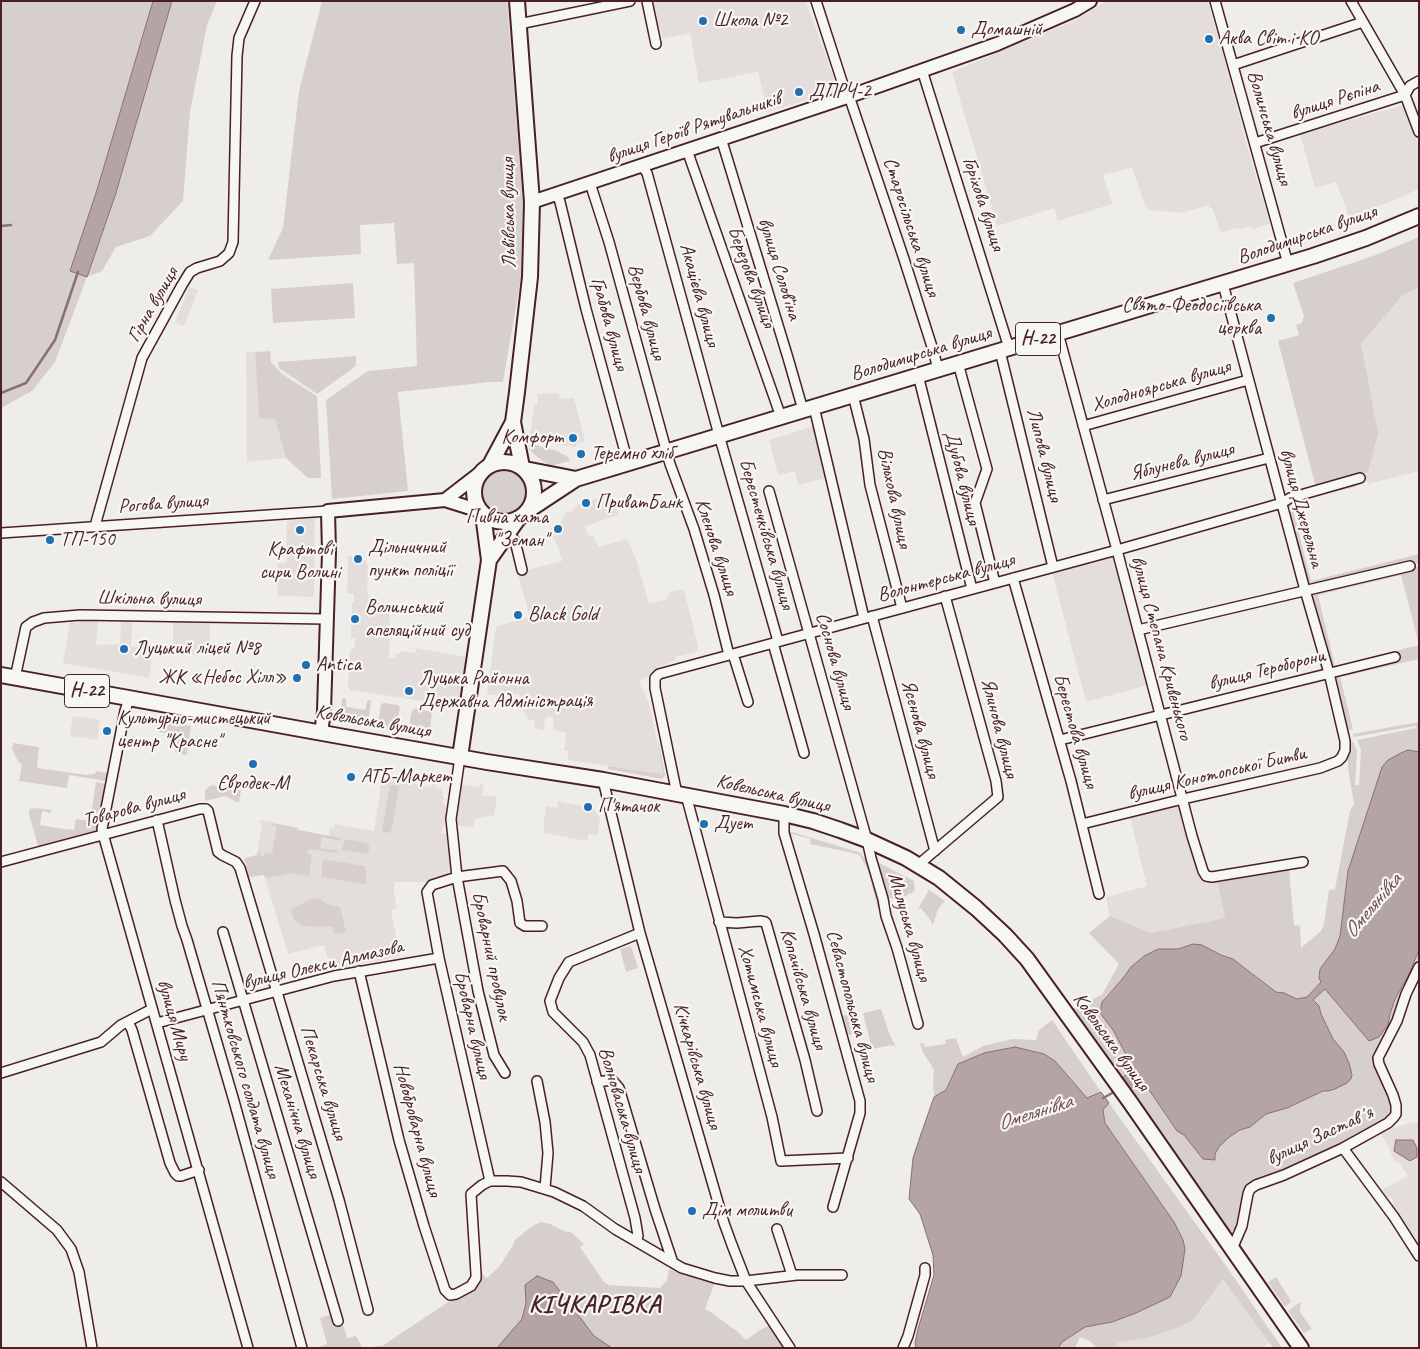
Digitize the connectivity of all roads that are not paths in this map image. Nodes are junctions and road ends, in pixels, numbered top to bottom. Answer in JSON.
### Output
{"nodes":[{"id":1,"x":255,"y":1,"type":"edge"},
{"id":2,"x":517,"y":1,"type":"edge"},
{"id":3,"x":630,"y":1,"type":"edge"},
{"id":4,"x":646,"y":1,"type":"edge"},
{"id":5,"x":816,"y":1,"type":"edge"},
{"id":6,"x":1090,"y":1,"type":"edge"},
{"id":7,"x":1215,"y":1,"type":"edge"},
{"id":8,"x":1352,"y":1,"type":"edge"},
{"id":9,"x":1074,"y":6,"type":"edge"},
{"id":10,"x":1363,"y":22,"type":"junction"},
{"id":11,"x":519,"y":24,"type":"junction"},
{"id":12,"x":656,"y":44,"type":"dead end"},
{"id":13,"x":1233,"y":65,"type":"junction"},
{"id":14,"x":922,"y":70,"type":"junction"},
{"id":15,"x":1419,"y":81,"type":"edge"},
{"id":16,"x":1405,"y":95,"type":"junction"},
{"id":17,"x":848,"y":97,"type":"junction"},
{"id":18,"x":1419,"y":132,"type":"edge"},
{"id":19,"x":721,"y":138,"type":"junction"},
{"id":20,"x":1255,"y":144,"type":"junction"},
{"id":21,"x":687,"y":150,"type":"junction"},
{"id":22,"x":642,"y":166,"type":"junction"},
{"id":23,"x":590,"y":183,"type":"junction"},
{"id":24,"x":557,"y":194,"type":"junction"},
{"id":25,"x":532,"y":202,"type":"junction"},
{"id":26,"x":1419,"y":216,"type":"edge"},
{"id":27,"x":1288,"y":264,"type":"junction"},
{"id":28,"x":1222,"y":284,"type":"junction"},
{"id":29,"x":1058,"y":333,"type":"junction"},
{"id":30,"x":1004,"y":349,"type":"junction"},
{"id":31,"x":958,"y":364,"type":"junction"},
{"id":32,"x":938,"y":370,"type":"junction"},
{"id":33,"x":918,"y":375,"type":"junction"},
{"id":34,"x":1248,"y":380,"type":"junction"},
{"id":35,"x":853,"y":395,"type":"junction"},
{"id":36,"x":808,"y":409,"type":"junction"},
{"id":37,"x":782,"y":417,"type":"junction"},
{"id":38,"x":513,"y":422,"type":"junction"},
{"id":39,"x":1083,"y":426,"type":"junction"},
{"id":40,"x":719,"y":436,"type":"junction"},
{"id":41,"x":667,"y":451,"type":"junction"},
{"id":42,"x":1269,"y":458,"type":"junction"},
{"id":43,"x":628,"y":463,"type":"junction"},
{"id":44,"x":524,"y":468,"type":"junction"},
{"id":45,"x":485,"y":469,"type":"junction"},
{"id":46,"x":1360,"y":478,"type":"dead end"},
{"id":47,"x":576,"y":479,"type":"junction"},
{"id":48,"x":769,"y":491,"type":"dead end"},
{"id":49,"x":445,"y":500,"type":"junction"},
{"id":50,"x":1103,"y":500,"type":"junction"},
{"id":51,"x":1282,"y":503,"type":"junction"},
{"id":52,"x":328,"y":511,"type":"junction"},
{"id":53,"x":482,"y":513,"type":"junction"},
{"id":54,"x":524,"y":515,"type":"junction"},
{"id":55,"x":95,"y":526,"type":"junction"},
{"id":56,"x":1,"y":533,"type":"edge"},
{"id":57,"x":509,"y":534,"type":"junction"},
{"id":58,"x":1117,"y":550,"type":"junction"},
{"id":59,"x":489,"y":560,"type":"junction"},
{"id":60,"x":1410,"y":566,"type":"dead end"},
{"id":61,"x":1054,"y":567,"type":"junction"},
{"id":62,"x":522,"y":570,"type":"dead end"},
{"id":63,"x":1013,"y":578,"type":"junction"},
{"id":64,"x":995,"y":583,"type":"junction"},
{"id":65,"x":972,"y":589,"type":"junction"},
{"id":66,"x":1305,"y":590,"type":"junction"},
{"id":67,"x":945,"y":596,"type":"junction"},
{"id":68,"x":902,"y":608,"type":"junction"},
{"id":69,"x":868,"y":617,"type":"junction"},
{"id":70,"x":326,"y":620,"type":"junction"},
{"id":71,"x":1138,"y":630,"type":"junction"},
{"id":72,"x":809,"y":633,"type":"junction"},
{"id":73,"x":776,"y":642,"type":"junction"},
{"id":74,"x":731,"y":654,"type":"junction"},
{"id":75,"x":1395,"y":657,"type":"dead end"},
{"id":76,"x":1330,"y":673,"type":"junction"},
{"id":77,"x":8,"y":676,"type":"edge"},
{"id":78,"x":129,"y":699,"type":"junction"},
{"id":79,"x":748,"y":702,"type":"dead end"},
{"id":80,"x":1160,"y":715,"type":"junction"},
{"id":81,"x":321,"y":733,"type":"junction"},
{"id":82,"x":1060,"y":740,"type":"junction"},
{"id":83,"x":1345,"y":741,"type":"joint"},
{"id":84,"x":804,"y":753,"type":"dead end"},
{"id":85,"x":460,"y":758,"type":"junction"},
{"id":86,"x":604,"y":780,"type":"junction"},
{"id":87,"x":682,"y":795,"type":"junction"},
{"id":88,"x":1183,"y":799,"type":"junction"},
{"id":89,"x":784,"y":814,"type":"junction"},
{"id":90,"x":158,"y":820,"type":"junction"},
{"id":91,"x":1082,"y":824,"type":"junction"},
{"id":92,"x":103,"y":834,"type":"junction"},
{"id":93,"x":867,"y":840,"type":"junction"},
{"id":94,"x":935,"y":850,"type":"junction"},
{"id":95,"x":1,"y":862,"type":"edge"},
{"id":96,"x":1303,"y":862,"type":"dead end"},
{"id":97,"x":918,"y":866,"type":"junction"},
{"id":98,"x":240,"y":868,"type":"joint"},
{"id":99,"x":457,"y":877,"type":"junction"},
{"id":100,"x":1099,"y":894,"type":"dead end"},
{"id":101,"x":719,"y":922,"type":"junction"},
{"id":102,"x":542,"y":926,"type":"dead end"},
{"id":103,"x":223,"y":932,"type":"dead end"},
{"id":104,"x":640,"y":933,"type":"junction"},
{"id":105,"x":439,"y":958,"type":"junction"},
{"id":106,"x":1419,"y":967,"type":"edge"},
{"id":107,"x":359,"y":971,"type":"junction"},
{"id":108,"x":277,"y":990,"type":"junction"},
{"id":109,"x":243,"y":1000,"type":"junction"},
{"id":110,"x":152,"y":1010,"type":"junction"},
{"id":111,"x":207,"y":1010,"type":"junction"},
{"id":112,"x":128,"y":1022,"type":"junction"},
{"id":113,"x":157,"y":1023,"type":"junction"},
{"id":114,"x":918,"y":1024,"type":"dead end"},
{"id":115,"x":1,"y":1073,"type":"edge"},
{"id":116,"x":505,"y":1073,"type":"dead end"},
{"id":117,"x":537,"y":1081,"type":"dead end"},
{"id":118,"x":597,"y":1082,"type":"junction"},
{"id":119,"x":817,"y":1111,"type":"dead end"},
{"id":120,"x":1343,"y":1148,"type":"junction"},
{"id":121,"x":848,"y":1158,"type":"junction"},
{"id":122,"x":199,"y":1170,"type":"junction"},
{"id":123,"x":490,"y":1181,"type":"junction"},
{"id":124,"x":1,"y":1182,"type":"edge"},
{"id":125,"x":544,"y":1188,"type":"junction"},
{"id":126,"x":833,"y":1207,"type":"dead end"},
{"id":127,"x":777,"y":1229,"type":"dead end"},
{"id":128,"x":636,"y":1241,"type":"junction"},
{"id":129,"x":1232,"y":1249,"type":"junction"},
{"id":130,"x":1419,"y":1256,"type":"edge"},
{"id":131,"x":673,"y":1263,"type":"junction"},
{"id":132,"x":925,"y":1268,"type":"dead end"},
{"id":133,"x":842,"y":1275,"type":"dead end"},
{"id":134,"x":792,"y":1276,"type":"junction"},
{"id":135,"x":746,"y":1281,"type":"junction"},
{"id":136,"x":368,"y":1310,"type":"dead end"},
{"id":137,"x":338,"y":1321,"type":"dead end"},
{"id":138,"x":92,"y":1348,"type":"edge"},
{"id":139,"x":248,"y":1348,"type":"edge"},
{"id":140,"x":302,"y":1348,"type":"edge"},
{"id":141,"x":790,"y":1348,"type":"edge"},
{"id":142,"x":903,"y":1348,"type":"edge"},
{"id":143,"x":1301,"y":1348,"type":"edge"}],
"edges":[{"from":1,"to":55,"type":"street","name":"Гірна вулиця"},
{"from":2,"to":11,"type":"main road","name":"Львівська вулиця"},
{"from":3,"to":11,"type":"street"},
{"from":4,"to":12,"type":"street"},
{"from":5,"to":17,"type":"street","name":"Старосільська вулиця"},
{"from":6,"to":9,"type":"street","name":"вулиця Героїв Рятувальників"},
{"from":7,"to":13,"type":"street","name":"Волинська вулиця"},
{"from":8,"to":10,"type":"street"},
{"from":9,"to":14,"type":"street","name":"вулиця Героїв Рятувальників"},
{"from":10,"to":13,"type":"street"},
{"from":10,"to":16,"type":"street"},
{"from":11,"to":25,"type":"main road","name":"Львівська вулиця"},
{"from":13,"to":20,"type":"street","name":"Волинська вулиця"},
{"from":14,"to":17,"type":"street","name":"вулиця Героїв Рятувальників"},
{"from":14,"to":30,"type":"street","name":"Горіхова вулиця"},
{"from":15,"to":16,"type":"street","name":"вулиця Рєпіна"},
{"from":16,"to":18,"type":"street"},
{"from":16,"to":20,"type":"street","name":"вулиця Рєпіна"},
{"from":17,"to":19,"type":"street","name":"вулиця Героїв Рятувальників"},
{"from":17,"to":32,"type":"street","name":"Старосільська вулиця"},
{"from":19,"to":21,"type":"street","name":"вулиця Героїв Рятувальників"},
{"from":19,"to":36,"type":"street","name":"вулиця Солов'їна"},
{"from":20,"to":27,"type":"street","name":"Волинська вулиця"},
{"from":21,"to":22,"type":"street","name":"вулиця Героїв Рятувальників"},
{"from":21,"to":37,"type":"street","name":"Березова вулиця"},
{"from":22,"to":23,"type":"street","name":"вулиця Героїв Рятувальників"},
{"from":22,"to":40,"type":"street","name":"Акацієва вулиця"},
{"from":23,"to":24,"type":"street","name":"вулиця Героїв Рятувальників"},
{"from":23,"to":41,"type":"street","name":"Вербова вулиця"},
{"from":24,"to":25,"type":"street","name":"вулиця Героїв Рятувальників"},
{"from":24,"to":43,"type":"street","name":"Грабова вулиця"},
{"from":25,"to":38,"type":"main road","name":"Львівська вулиця"},
{"from":26,"to":27,"type":"main road","name":"Володимирська вулиця","number":"Н-22"},
{"from":27,"to":28,"type":"main road","name":"Володимирська вулиця","number":"Н-22"},
{"from":28,"to":29,"type":"main road","name":"Володимирська вулиця","number":"Н-22"},
{"from":28,"to":34,"type":"street","name":"вулиця Джерельна"},
{"from":29,"to":30,"type":"main road","name":"Володимирська вулиця","number":"Н-22"},
{"from":29,"to":39,"type":"street","name":"вулиця Степана Кривенького"},
{"from":30,"to":31,"type":"main road","name":"Володимирська вулиця","number":"Н-22"},
{"from":30,"to":61,"type":"street","name":"Липова вулиця"},
{"from":31,"to":32,"type":"main road","name":"Володимирська вулиця","number":"Н-22"},
{"from":31,"to":64,"type":"street"},
{"from":32,"to":33,"type":"main road","name":"Володимирська вулиця","number":"Н-22"},
{"from":33,"to":35,"type":"main road","name":"Володимирська вулиця","number":"Н-22"},
{"from":33,"to":65,"type":"street","name":"Дубова вулиця"},
{"from":34,"to":39,"type":"street","name":"Холодноярська вулиця"},
{"from":34,"to":42,"type":"street","name":"вулиця Джерельна"},
{"from":35,"to":36,"type":"main road","name":"Володимирська вулиця","number":"Н-22"},
{"from":35,"to":68,"type":"street","name":"Вільхова вулиця"},
{"from":36,"to":37,"type":"main road","name":"Володимирська вулиця","number":"Н-22"},
{"from":36,"to":69,"type":"street","name":"Ясенова вулиця"},
{"from":37,"to":40,"type":"main road","name":"Володимирська вулиця","number":"Н-22"},
{"from":38,"to":44,"type":"main road","name":"Львівська вулиця"},
{"from":38,"to":45,"type":"main road","name":"Львівська вулиця"},
{"from":39,"to":50,"type":"street","name":"вулиця Степана Кривенького"},
{"from":40,"to":41,"type":"main road","name":"Володимирська вулиця","number":"Н-22"},
{"from":40,"to":73,"type":"street","name":"Берестечківська вулиця"},
{"from":41,"to":43,"type":"main road","name":"Володимирська вулиця","number":"Н-22"},
{"from":41,"to":74,"type":"street","name":"Кленова вулиця"},
{"from":42,"to":50,"type":"street","name":"Яблунева вулиця"},
{"from":42,"to":51,"type":"street","name":"вулиця Джерельна"},
{"from":43,"to":47,"type":"main road","name":"Володимирська вулиця","number":"Н-22"},
{"from":44,"to":45,"type":"main road","number":"Н-22"},
{"from":44,"to":47,"type":"main road","name":"Володимирська вулиця","number":"Н-22"},
{"from":44,"to":54,"type":"main road"},
{"from":45,"to":49,"type":"street"},
{"from":45,"to":53,"type":"main road","number":"Н-22"},
{"from":46,"to":51,"type":"street","name":"Волонтерська вулиця"},
{"from":47,"to":54,"type":"main road","name":"Володимирська вулиця","number":"Н-22"},
{"from":48,"to":72,"type":"street","name":"Соснова вулиця"},
{"from":49,"to":52,"type":"street"},
{"from":49,"to":53,"type":"street"},
{"from":50,"to":58,"type":"street","name":"вулиця Степана Кривенького"},
{"from":51,"to":58,"type":"street","name":"Волонтерська вулиця"},
{"from":51,"to":66,"type":"street","name":"вулиця Джерельна"},
{"from":52,"to":55,"type":"street","name":"Рогова вулиця"},
{"from":52,"to":70,"type":"street"},
{"from":53,"to":54,"type":"main road"},
{"from":53,"to":59,"type":"main road","number":"Н-22"},
{"from":54,"to":57,"type":"main road","number":"Н-22"},
{"from":55,"to":56,"type":"street","name":"Рогова вулиця"},
{"from":57,"to":59,"type":"main road","number":"Н-22"},
{"from":57,"to":62,"type":"street"},
{"from":58,"to":61,"type":"street","name":"Волонтерська вулиця"},
{"from":58,"to":71,"type":"street","name":"вулиця Степана Кривенького"},
{"from":59,"to":85,"type":"main road","number":"Н-22"},
{"from":60,"to":66,"type":"street"},
{"from":61,"to":63,"type":"street","name":"Волонтерська вулиця"},
{"from":63,"to":64,"type":"street","name":"Волонтерська вулиця"},
{"from":63,"to":82,"type":"street","name":"Берестова вулиця"},
{"from":64,"to":65,"type":"street","name":"Волонтерська вулиця"},
{"from":65,"to":67,"type":"street","name":"Волонтерська вулиця"},
{"from":66,"to":71,"type":"street"},
{"from":66,"to":76,"type":"street","name":"вулиця Джерельна"},
{"from":67,"to":68,"type":"street","name":"Волонтерська вулиця"},
{"from":67,"to":94,"type":"street","name":"Ялинова вулиця"},
{"from":68,"to":69,"type":"street","name":"Волонтерська вулиця"},
{"from":69,"to":72,"type":"street","name":"Волонтерська вулиця"},
{"from":69,"to":94,"type":"street","name":"Ясенова вулиця"},
{"from":70,"to":77,"type":"street","name":"Шкільна вулиця"},
{"from":70,"to":81,"type":"street"},
{"from":71,"to":80,"type":"street","name":"вулиця Степана Кривенького"},
{"from":72,"to":73,"type":"street","name":"Волонтерська вулиця"},
{"from":72,"to":93,"type":"street","name":"Соснова вулиця"},
{"from":73,"to":74,"type":"street","name":"Волонтерська вулиця"},
{"from":73,"to":84,"type":"street","name":"Берестечківська вулиця"},
{"from":74,"to":79,"type":"street","name":"Кленова вулиця"},
{"from":74,"to":87,"type":"street","name":"Волонтерська вулиця"},
{"from":75,"to":76,"type":"street","name":"вулиця Тероборони"},
{"from":76,"to":80,"type":"street","name":"вулиця Тероборони"},
{"from":76,"to":83,"type":"street","name":"вулиця Джерельна"},
{"from":77,"to":78,"type":"main road","name":"Ковельська вулиця","number":"Н-22"},
{"from":78,"to":81,"type":"main road","name":"Ковельська вулиця","number":"Н-22"},
{"from":78,"to":92,"type":"street","name":"вулиця Миру"},
{"from":80,"to":82,"type":"street","name":"вулиця Тероборони"},
{"from":80,"to":88,"type":"street","name":"вулиця Степана Кривенького"},
{"from":81,"to":85,"type":"main road","name":"Ковельська вулиця","number":"Н-22"},
{"from":82,"to":91,"type":"street","name":"Берестова вулиця"},
{"from":83,"to":88,"type":"street","name":"вулиця Конотопської Битви"},
{"from":85,"to":86,"type":"main road","name":"Ковельська вулиця"},
{"from":85,"to":99,"type":"street"},
{"from":86,"to":87,"type":"main road","name":"Ковельська вулиця"},
{"from":86,"to":104,"type":"street","name":"Кічкарівська вулиця"},
{"from":87,"to":89,"type":"main road","name":"Ковельська вулиця"},
{"from":87,"to":101,"type":"street","name":"Хотимська вулиця"},
{"from":88,"to":91,"type":"street","name":"вулиця Конотопської Битви"},
{"from":88,"to":96,"type":"street","name":"вулиця Степана Кривенького"},
{"from":89,"to":93,"type":"main road","name":"Ковельська вулиця"},
{"from":89,"to":121,"type":"street","name":"Севастопольська вулиця"},
{"from":90,"to":92,"type":"street","name":"Товарова вулиця"},
{"from":90,"to":98,"type":"street","name":"Товарова вулиця"},
{"from":90,"to":111,"type":"street","name":"Пянтковського солдата вулиця"},
{"from":91,"to":100,"type":"street","name":"Берестова вулиця"},
{"from":92,"to":95,"type":"street","name":"Товарова вулиця"},
{"from":92,"to":110,"type":"street","name":"вулиця Миру"},
{"from":93,"to":97,"type":"main road","name":"Ковельська вулиця"},
{"from":93,"to":114,"type":"street","name":"Милуська вулиця"},
{"from":94,"to":97,"type":"street","name":"Ялинова вулиця"},
{"from":97,"to":129,"type":"main road","name":"Ковельська вулиця"},
{"from":98,"to":108,"type":"street","name":"Пекарська вулиця"},
{"from":99,"to":102,"type":"street","name":"Броварний провулок"},
{"from":99,"to":105,"type":"street","name":"Броварна вулиця"},
{"from":99,"to":116,"type":"street","name":"Броварний провулок"},
{"from":101,"to":119,"type":"street","name":"Копачівська вулиця"},
{"from":101,"to":121,"type":"street","name":"Хотимська вулиця"},
{"from":103,"to":109,"type":"street","name":"Механічна вулиця"},
{"from":104,"to":118,"type":"street","name":"Волноваська вулиця"},
{"from":104,"to":135,"type":"street","name":"Кічкарівська вулиця"},
{"from":105,"to":107,"type":"street","name":"вулиця Олекси Алмазова"},
{"from":105,"to":123,"type":"street","name":"Броварна вулиця"},
{"from":106,"to":120,"type":"street","name":"вулиця Заставʼя"},
{"from":107,"to":108,"type":"street","name":"вулиця Олекси Алмазова"},
{"from":107,"to":123,"type":"street","name":"Новоброварна вулиця"},
{"from":108,"to":109,"type":"street","name":"вулиця Олекси Алмазова"},
{"from":108,"to":136,"type":"street","name":"Пекарська вулиця"},
{"from":109,"to":111,"type":"street","name":"вулиця Олекси Алмазова"},
{"from":109,"to":137,"type":"street","name":"Механічна вулиця"},
{"from":110,"to":112,"type":"street"},
{"from":110,"to":113,"type":"street","name":"вулиця Миру"},
{"from":111,"to":113,"type":"street","name":"вулиця Олекси Алмазова"},
{"from":111,"to":140,"type":"street","name":"Пянтковського солдата вулиця"},
{"from":112,"to":115,"type":"street"},
{"from":112,"to":122,"type":"street"},
{"from":113,"to":122,"type":"street","name":"вулиця Миру"},
{"from":117,"to":125,"type":"street"},
{"from":118,"to":128,"type":"street","name":"Волноваська вулиця"},
{"from":118,"to":131,"type":"street"},
{"from":120,"to":129,"type":"street","name":"вулиця Заставʼя"},
{"from":120,"to":130,"type":"street"},
{"from":121,"to":126,"type":"street","name":"Севастопольська вулиця"},
{"from":122,"to":139,"type":"street","name":"вулиця Миру"},
{"from":123,"to":125,"type":"street"},
{"from":124,"to":138,"type":"street"},
{"from":125,"to":128,"type":"street"},
{"from":127,"to":134,"type":"street"},
{"from":128,"to":131,"type":"street"},
{"from":129,"to":143,"type":"main road","name":"Ковельська вулиця"},
{"from":131,"to":135,"type":"street"},
{"from":132,"to":142,"type":"street"},
{"from":133,"to":134,"type":"street"},
{"from":134,"to":135,"type":"street"},
{"from":135,"to":141,"type":"street","name":"Кічкарівська вулиця"}]}
